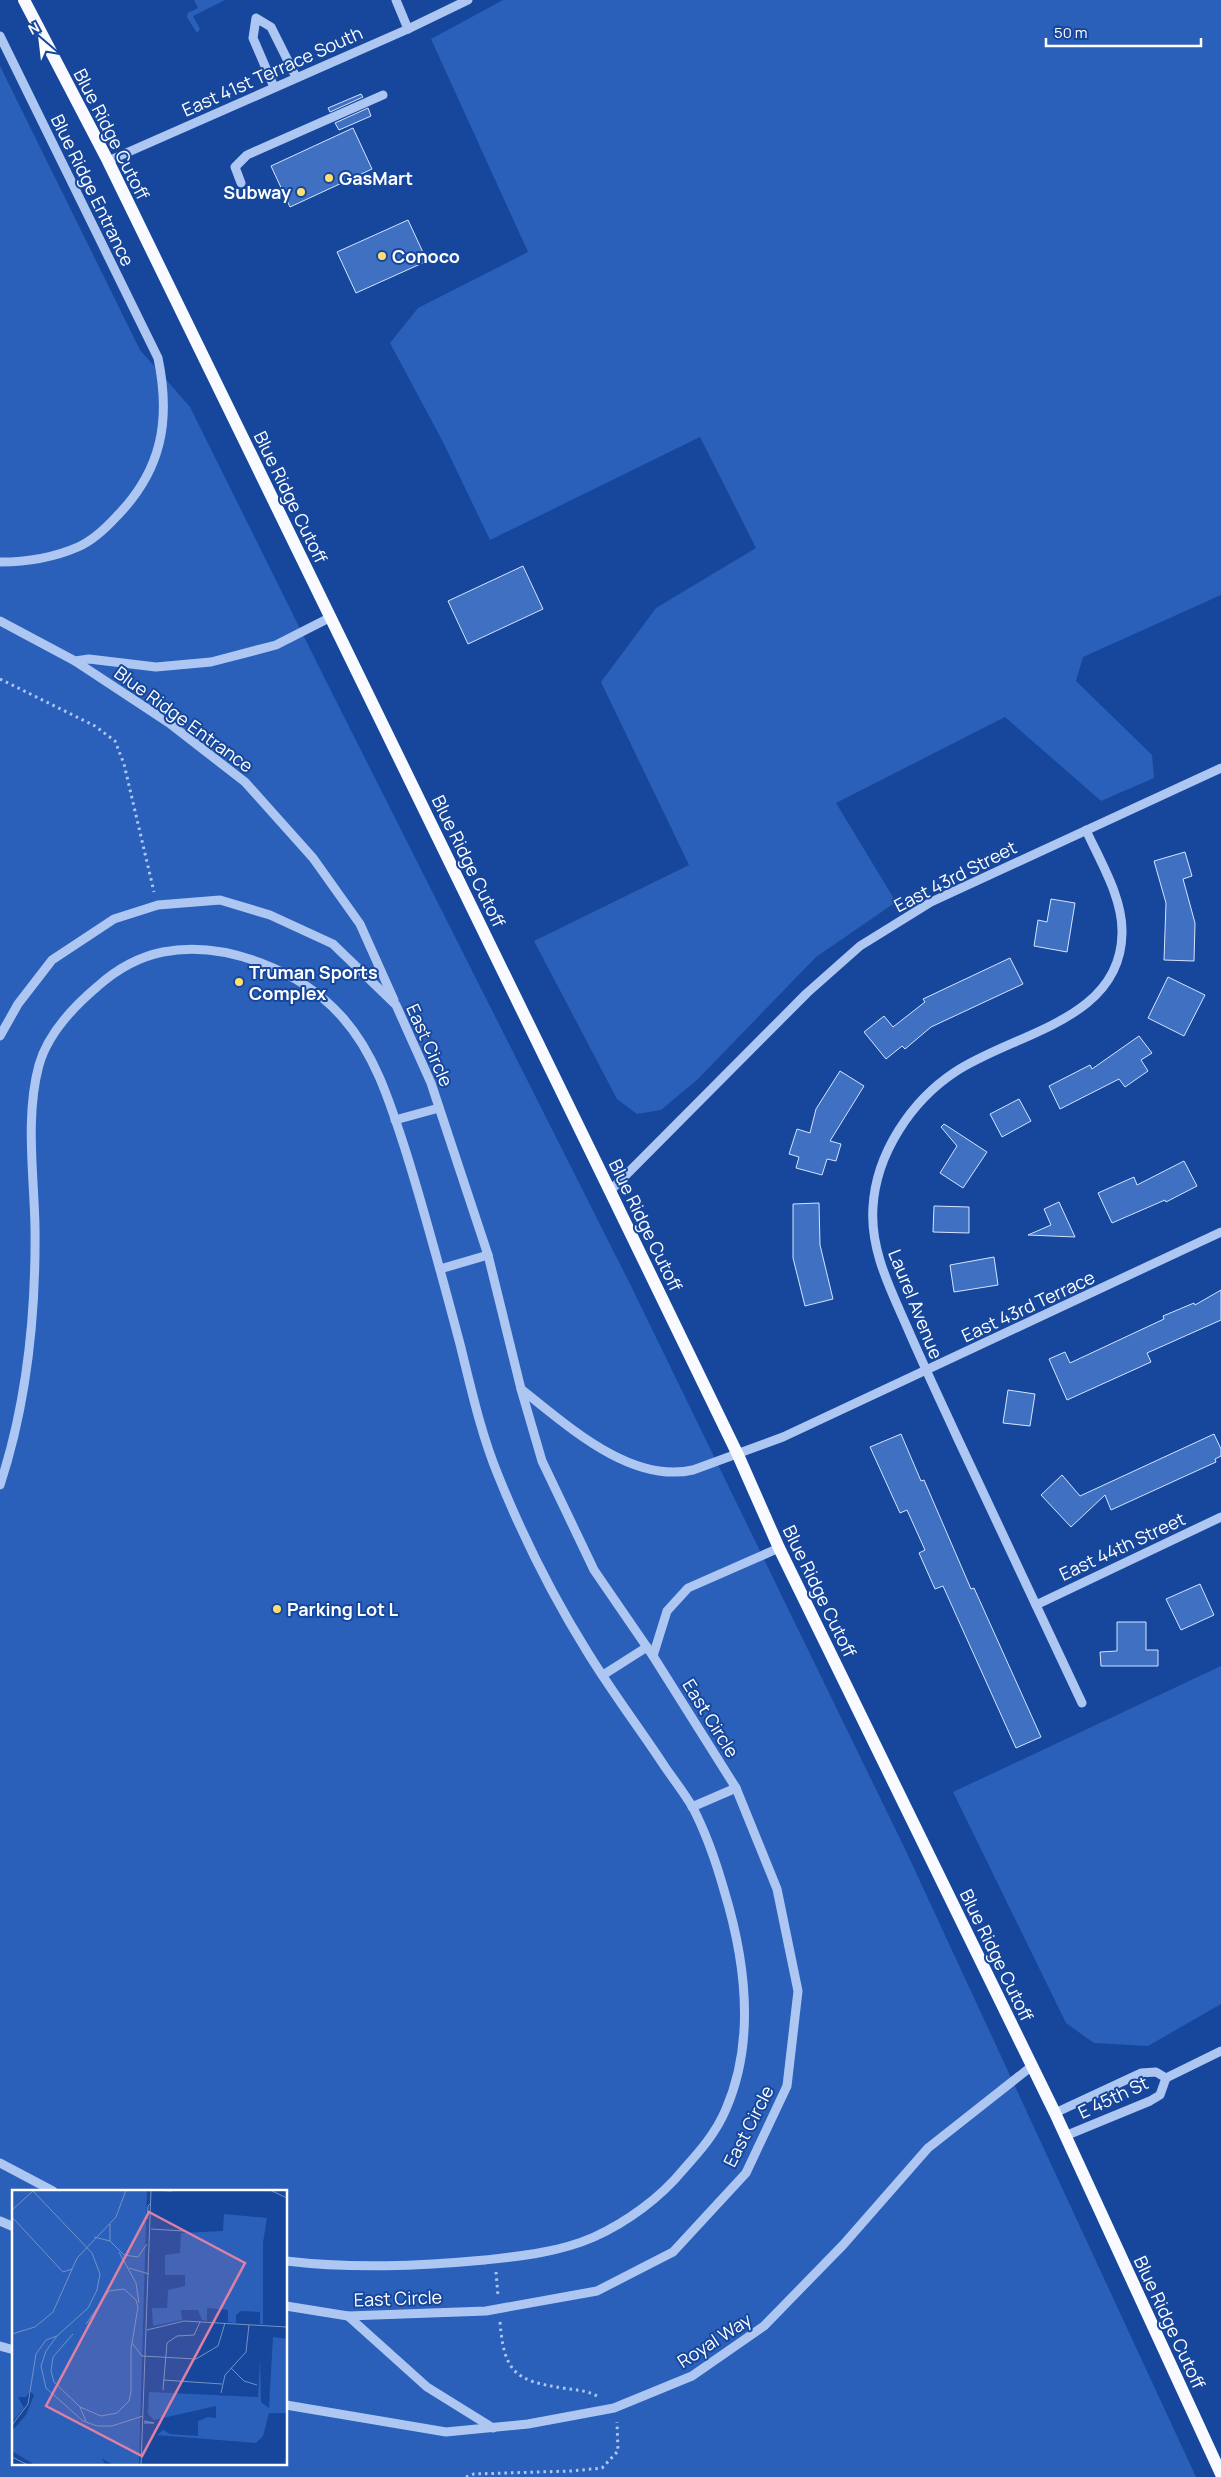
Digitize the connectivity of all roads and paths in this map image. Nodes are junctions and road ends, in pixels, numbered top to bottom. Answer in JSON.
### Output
{"nodes":[{"id":1,"x":24,"y":0,"type":"edge"},
{"id":2,"x":396,"y":0,"type":"edge"},
{"id":3,"x":468,"y":0,"type":"edge"},
{"id":4,"x":408,"y":29,"type":"junction"},
{"id":5,"x":0,"y":36,"type":"edge"},
{"id":6,"x":296,"y":77,"type":"junction"},
{"id":7,"x":274,"y":87,"type":"junction"},
{"id":8,"x":383,"y":95,"type":"dead end"},
{"id":9,"x":108,"y":161,"type":"junction"},
{"id":10,"x":241,"y":183,"type":"dead end"},
{"id":11,"x":0,"y":562,"type":"edge"},
{"id":12,"x":330,"y":617,"type":"junction"},
{"id":13,"x":0,"y":620,"type":"edge"},
{"id":14,"x":75,"y":661,"type":"junction"},
{"id":15,"x":0,"y":679,"type":"edge"},
{"id":16,"x":1221,"y":768,"type":"edge"},
{"id":17,"x":1086,"y":830,"type":"junction"},
{"id":18,"x":158,"y":905,"type":"junction"},
{"id":19,"x":396,"y":1005,"type":"junction"},
{"id":20,"x":0,"y":1036,"type":"edge"},
{"id":21,"x":439,"y":1108,"type":"junction"},
{"id":22,"x":395,"y":1120,"type":"junction"},
{"id":23,"x":610,"y":1191,"type":"junction"},
{"id":24,"x":1221,"y":1232,"type":"edge"},
{"id":25,"x":488,"y":1255,"type":"junction"},
{"id":26,"x":440,"y":1269,"type":"junction"},
{"id":27,"x":926,"y":1371,"type":"junction"},
{"id":28,"x":521,"y":1389,"type":"junction"},
{"id":29,"x":738,"y":1455,"type":"junction"},
{"id":30,"x":2,"y":1475,"type":"edge"},
{"id":31,"x":0,"y":1485,"type":"edge"},
{"id":32,"x":1221,"y":1517,"type":"edge"},
{"id":33,"x":779,"y":1548,"type":"junction"},
{"id":34,"x":1036,"y":1604,"type":"junction"},
{"id":35,"x":646,"y":1647,"type":"junction"},
{"id":36,"x":653,"y":1656,"type":"junction"},
{"id":37,"x":603,"y":1675,"type":"junction"},
{"id":38,"x":1082,"y":1703,"type":"dead end"},
{"id":39,"x":736,"y":1788,"type":"junction"},
{"id":40,"x":692,"y":1807,"type":"junction"},
{"id":41,"x":1221,"y":2051,"type":"edge"},
{"id":42,"x":1032,"y":2066,"type":"junction"},
{"id":43,"x":1166,"y":2078,"type":"junction"},
{"id":44,"x":1055,"y":2113,"type":"junction"},
{"id":45,"x":1065,"y":2136,"type":"junction"},
{"id":46,"x":0,"y":2164,"type":"edge"},
{"id":47,"x":51,"y":2190,"type":"edge"},
{"id":48,"x":0,"y":2221,"type":"edge"},
{"id":49,"x":12,"y":2226,"type":"edge"},
{"id":50,"x":495,"y":2259,"type":"junction"},
{"id":51,"x":288,"y":2261,"type":"edge"},
{"id":52,"x":288,"y":2306,"type":"edge"},
{"id":53,"x":499,"y":2309,"type":"junction"},
{"id":54,"x":348,"y":2316,"type":"junction"},
{"id":55,"x":288,"y":2405,"type":"edge"},
{"id":56,"x":614,"y":2408,"type":"junction"},
{"id":57,"x":493,"y":2428,"type":"junction"},
{"id":58,"x":1221,"y":2474,"type":"edge"},
{"id":59,"x":466,"y":2477,"type":"edge"}],
"edges":[{"from":1,"to":9,"type":"main road","name":"Blue Ridge Cutoff"},
{"from":2,"to":4,"type":"street"},
{"from":3,"to":4,"type":"street","name":"East 41st Terrace South"},
{"from":4,"to":6,"type":"street","name":"East 41st Terrace South"},
{"from":5,"to":11,"type":"street","name":"Blue Ridge Entrance"},
{"from":6,"to":7,"type":"street","name":"East 41st Terrace South"},
{"from":6,"to":7,"type":"street"},
{"from":7,"to":9,"type":"street","name":"East 41st Terrace South"},
{"from":8,"to":10,"type":"street"},
{"from":9,"to":12,"type":"main road","name":"Blue Ridge Cutoff"},
{"from":12,"to":14,"type":"street"},
{"from":12,"to":23,"type":"main road","name":"Blue Ridge Cutoff"},
{"from":13,"to":14,"type":"street","name":"Blue Ridge Entrance"},
{"from":14,"to":19,"type":"street","name":"Blue Ridge Entrance"},
{"from":15,"to":18,"type":"path"},
{"from":16,"to":17,"type":"street","name":"East 43rd Street"},
{"from":17,"to":23,"type":"street","name":"East 43rd Street"},
{"from":17,"to":27,"type":"street","name":"Laurel Avenue"},
{"from":18,"to":19,"type":"street","name":"East Circle"},
{"from":18,"to":20,"type":"street","name":"East Circle"},
{"from":19,"to":21,"type":"street","name":"East Circle"},
{"from":21,"to":22,"type":"street"},
{"from":21,"to":25,"type":"street","name":"East Circle"},
{"from":22,"to":26,"type":"street"},
{"from":22,"to":30,"type":"street"},
{"from":23,"to":29,"type":"main road","name":"Blue Ridge Cutoff"},
{"from":24,"to":27,"type":"street","name":"East 43rd Terrace"},
{"from":25,"to":26,"type":"street"},
{"from":25,"to":28,"type":"street","name":"East Circle"},
{"from":26,"to":37,"type":"street"},
{"from":27,"to":29,"type":"street","name":"East 43rd Terrace"},
{"from":27,"to":34,"type":"street","name":"Laurel Avenue"},
{"from":28,"to":29,"type":"street"},
{"from":28,"to":35,"type":"street","name":"East Circle"},
{"from":29,"to":33,"type":"main road","name":"Blue Ridge Cutoff"},
{"from":30,"to":31,"type":"street"},
{"from":32,"to":34,"type":"street","name":"East 44th Street"},
{"from":33,"to":36,"type":"street"},
{"from":33,"to":42,"type":"main road","name":"Blue Ridge Cutoff"},
{"from":34,"to":38,"type":"street","name":"Laurel Avenue"},
{"from":35,"to":36,"type":"street","name":"East Circle"},
{"from":35,"to":37,"type":"street"},
{"from":36,"to":39,"type":"street","name":"East Circle"},
{"from":37,"to":40,"type":"street"},
{"from":39,"to":40,"type":"street"},
{"from":39,"to":53,"type":"street","name":"East Circle"},
{"from":40,"to":50,"type":"street"},
{"from":41,"to":43,"type":"street","name":"E 45th St"},
{"from":42,"to":44,"type":"main road","name":"Blue Ridge Cutoff"},
{"from":42,"to":56,"type":"street","name":"Royal Way"},
{"from":43,"to":44,"type":"street","name":"E 45th St"},
{"from":43,"to":45,"type":"street","name":"E 45th St"},
{"from":44,"to":45,"type":"main road","name":"Blue Ridge Cutoff"},
{"from":45,"to":58,"type":"main road","name":"Blue Ridge Cutoff"},
{"from":46,"to":47,"type":"street"},
{"from":48,"to":49,"type":"street"},
{"from":50,"to":51,"type":"street"},
{"from":50,"to":53,"type":"path"},
{"from":52,"to":54,"type":"street","name":"East Circle"},
{"from":53,"to":54,"type":"street","name":"East Circle"},
{"from":53,"to":56,"type":"path"},
{"from":54,"to":57,"type":"street"},
{"from":55,"to":57,"type":"street","name":"Royal Way"},
{"from":56,"to":57,"type":"street","name":"Royal Way"},
{"from":56,"to":59,"type":"path"}]}
